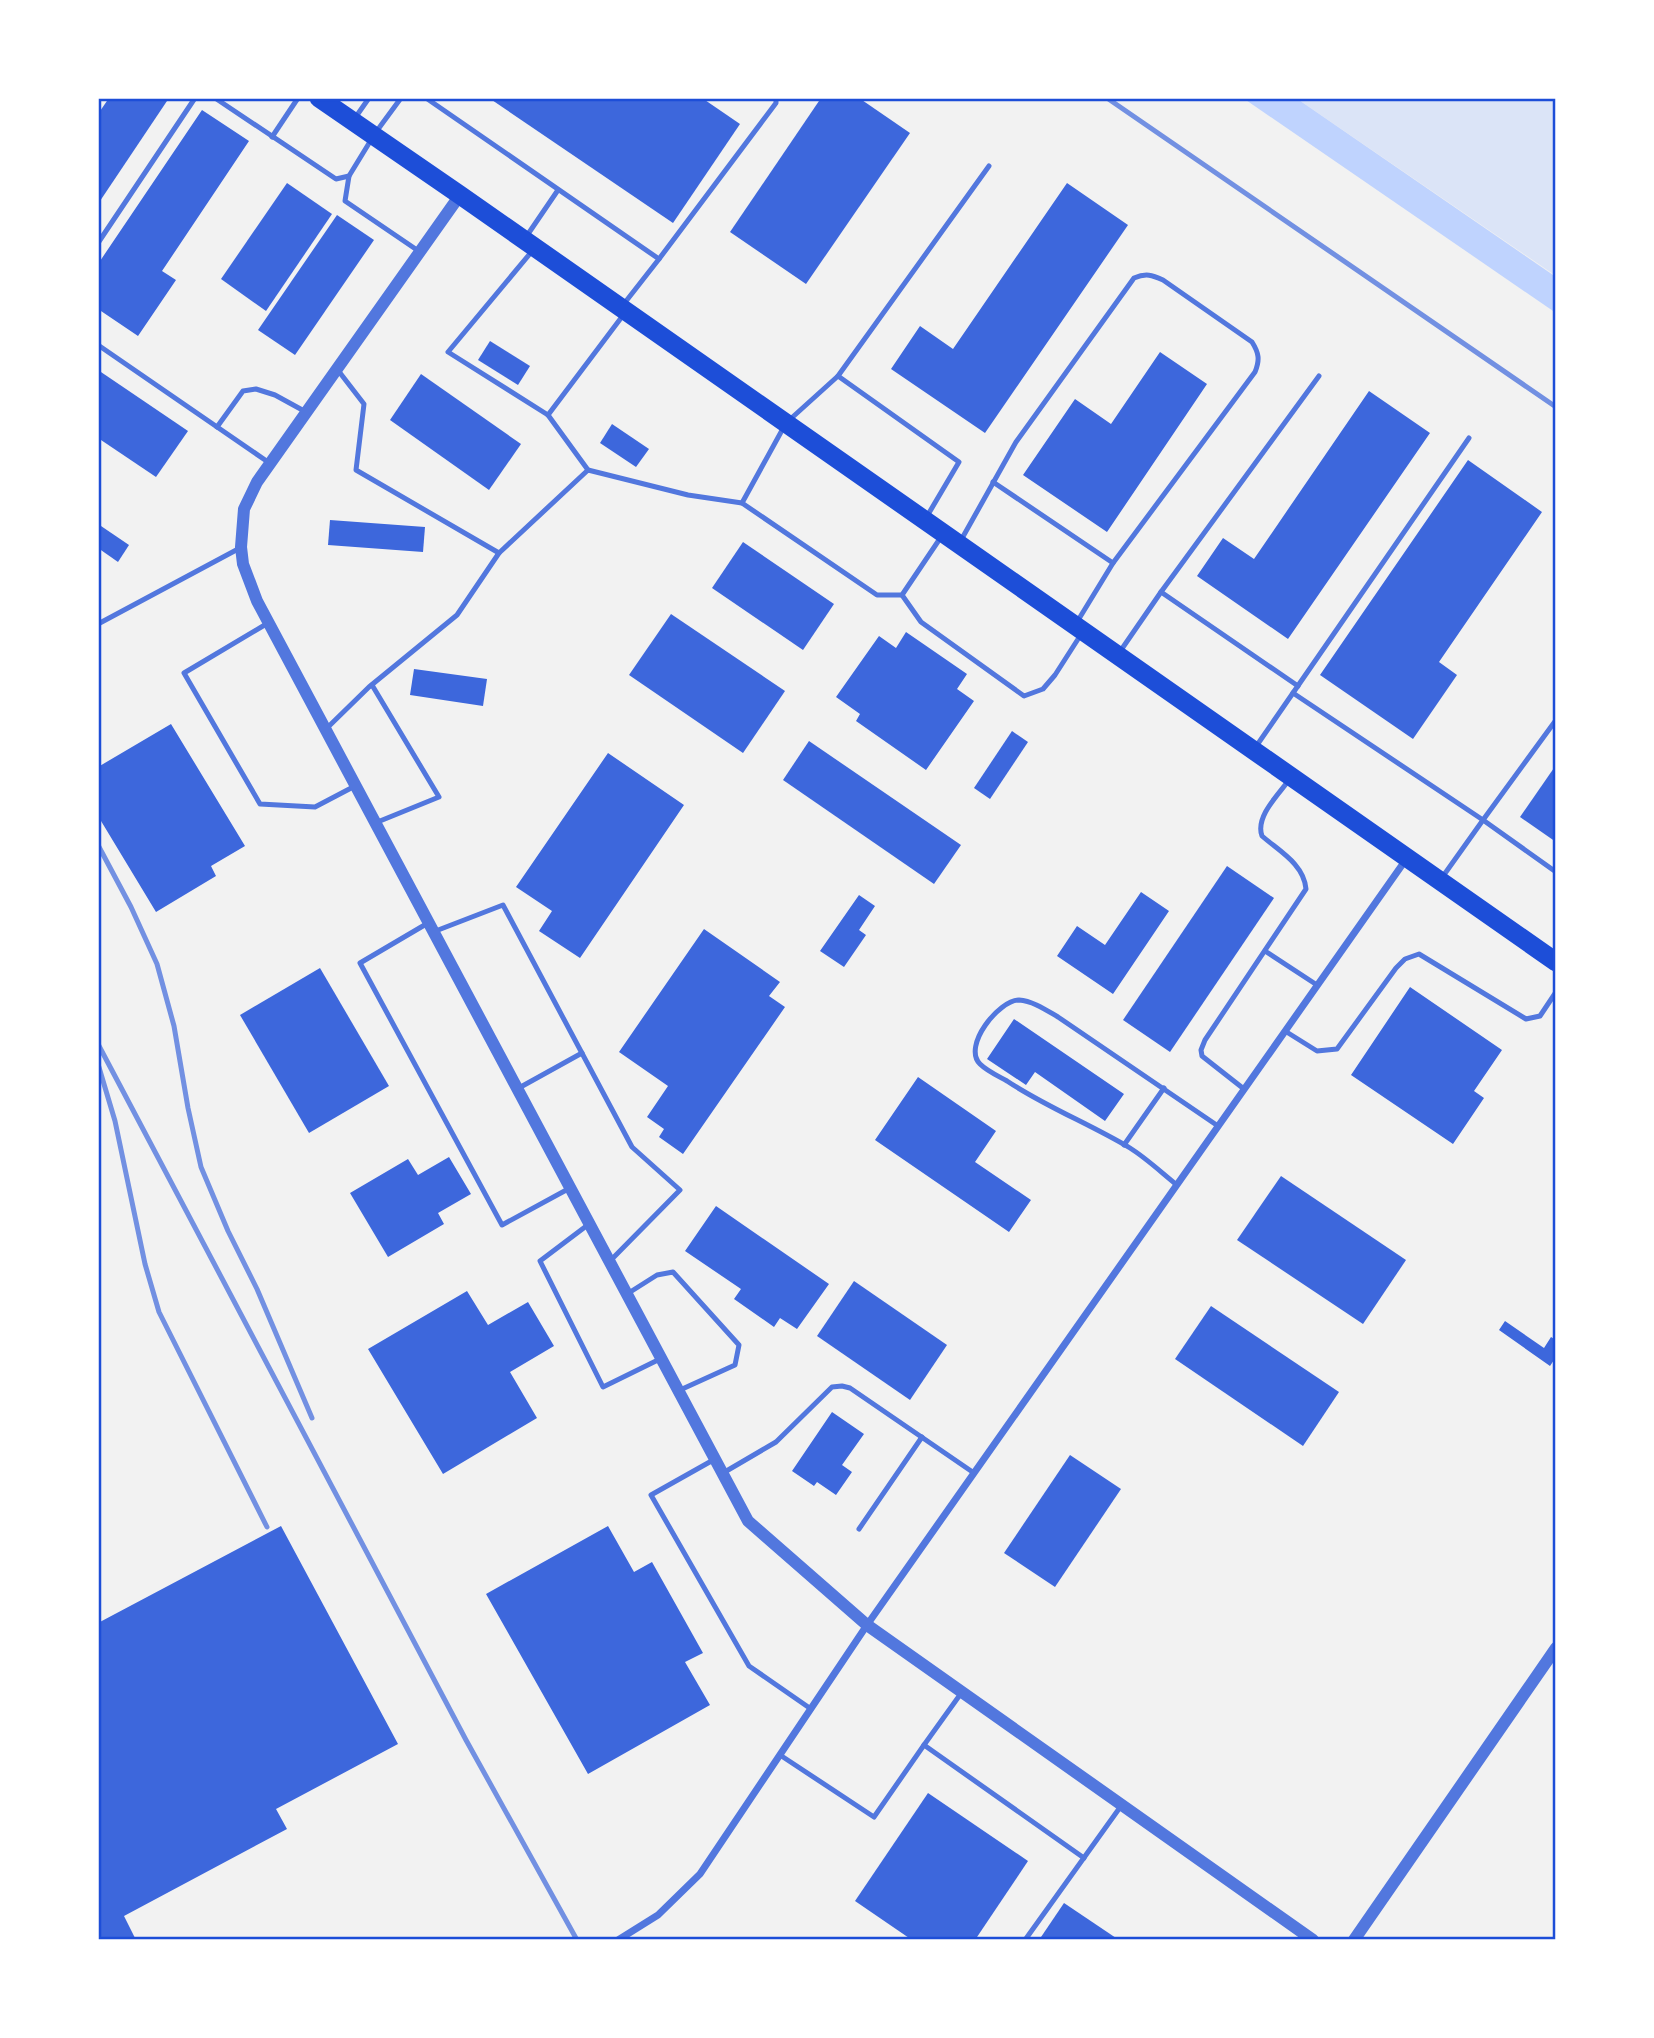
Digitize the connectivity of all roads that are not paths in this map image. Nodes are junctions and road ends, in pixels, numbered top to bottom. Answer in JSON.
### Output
{"nodes":[{"id":1,"x":195,"y":98,"type":"edge"},
{"id":2,"x":215,"y":98,"type":"edge"},
{"id":3,"x":298,"y":98,"type":"edge"},
{"id":4,"x":319,"y":98,"type":"edge"},
{"id":5,"x":369,"y":98,"type":"edge"},
{"id":6,"x":401,"y":98,"type":"edge"},
{"id":7,"x":426,"y":98,"type":"edge"},
{"id":8,"x":776,"y":98,"type":"edge"},
{"id":9,"x":353,"y":121,"type":"junction"},
{"id":10,"x":374,"y":136,"type":"junction"},
{"id":11,"x":272,"y":137,"type":"junction"},
{"id":12,"x":989,"y":166,"type":"dead end"},
{"id":13,"x":349,"y":176,"type":"junction"},
{"id":14,"x":558,"y":190,"type":"junction"},
{"id":15,"x":460,"y":195,"type":"junction"},
{"id":16,"x":98,"y":243,"type":"edge"},
{"id":17,"x":530,"y":244,"type":"junction"},
{"id":18,"x":420,"y":252,"type":"junction"},
{"id":19,"x":659,"y":259,"type":"junction"},
{"id":20,"x":624,"y":309,"type":"junction"},
{"id":21,"x":98,"y":345,"type":"edge"},
{"id":22,"x":337,"y":369,"type":"junction"},
{"id":23,"x":838,"y":376,"type":"junction"},
{"id":24,"x":1319,"y":376,"type":"dead end"},
{"id":25,"x":306,"y":412,"type":"junction"},
{"id":26,"x":548,"y":415,"type":"junction"},
{"id":27,"x":786,"y":423,"type":"junction"},
{"id":28,"x":217,"y":427,"type":"junction"},
{"id":29,"x":1469,"y":438,"type":"dead end"},
{"id":30,"x":270,"y":464,"type":"junction"},
{"id":31,"x":588,"y":470,"type":"junction"},
{"id":32,"x":993,"y":482,"type":"junction"},
{"id":33,"x":742,"y":503,"type":"junction"},
{"id":34,"x":925,"y":520,"type":"junction"},
{"id":35,"x":951,"y":539,"type":"junction"},
{"id":36,"x":241,"y":547,"type":"junction"},
{"id":37,"x":499,"y":553,"type":"junction"},
{"id":38,"x":1113,"y":563,"type":"junction"},
{"id":39,"x":1161,"y":592,"type":"junction"},
{"id":40,"x":902,"y":595,"type":"junction"},
{"id":41,"x":268,"y":623,"type":"junction"},
{"id":42,"x":98,"y":624,"type":"edge"},
{"id":43,"x":1079,"y":629,"type":"junction"},
{"id":44,"x":1117,"y":656,"type":"junction"},
{"id":45,"x":372,"y":685,"type":"junction"},
{"id":46,"x":1298,"y":686,"type":"junction"},
{"id":47,"x":1293,"y":693,"type":"junction"},
{"id":48,"x":1556,"y":720,"type":"edge"},
{"id":49,"x":325,"y":730,"type":"junction"},
{"id":50,"x":1254,"y":751,"type":"junction"},
{"id":51,"x":1291,"y":777,"type":"junction"},
{"id":52,"x":355,"y":786,"type":"junction"},
{"id":53,"x":1483,"y":820,"type":"junction"},
{"id":54,"x":375,"y":823,"type":"junction"},
{"id":55,"x":1407,"y":858,"type":"junction"},
{"id":56,"x":1556,"y":872,"type":"edge"},
{"id":57,"x":1439,"y":881,"type":"junction"},
{"id":58,"x":431,"y":927,"type":"junction"},
{"id":59,"x":1265,"y":951,"type":"junction"},
{"id":60,"x":1556,"y":962,"type":"edge"},
{"id":61,"x":1317,"y":985,"type":"junction"},
{"id":62,"x":1556,"y":992,"type":"edge"},
{"id":63,"x":1285,"y":1031,"type":"junction"},
{"id":64,"x":582,"y":1053,"type":"junction"},
{"id":65,"x":1164,"y":1088,"type":"junction"},
{"id":66,"x":517,"y":1089,"type":"junction"},
{"id":67,"x":1244,"y":1089,"type":"junction"},
{"id":68,"x":1219,"y":1126,"type":"junction"},
{"id":69,"x":1124,"y":1145,"type":"junction"},
{"id":70,"x":1177,"y":1185,"type":"junction"},
{"id":71,"x":570,"y":1188,"type":"junction"},
{"id":72,"x":589,"y":1224,"type":"junction"},
{"id":73,"x":609,"y":1261,"type":"junction"},
{"id":74,"x":627,"y":1294,"type":"junction"},
{"id":75,"x":661,"y":1359,"type":"junction"},
{"id":76,"x":678,"y":1391,"type":"junction"},
{"id":77,"x":922,"y":1437,"type":"junction"},
{"id":78,"x":715,"y":1460,"type":"junction"},
{"id":79,"x":722,"y":1473,"type":"junction"},
{"id":80,"x":974,"y":1473,"type":"junction"},
{"id":81,"x":859,"y":1529,"type":"dead end"},
{"id":82,"x":867,"y":1625,"type":"junction"},
{"id":83,"x":1556,"y":1648,"type":"edge"},
{"id":84,"x":962,"y":1692,"type":"junction"},
{"id":85,"x":811,"y":1709,"type":"junction"},
{"id":86,"x":924,"y":1745,"type":"junction"},
{"id":87,"x":780,"y":1755,"type":"junction"},
{"id":88,"x":1122,"y":1805,"type":"junction"},
{"id":89,"x":1084,"y":1858,"type":"junction"},
{"id":90,"x":618,"y":1940,"type":"edge"},
{"id":91,"x":1025,"y":1940,"type":"edge"},
{"id":92,"x":1313,"y":1940,"type":"edge"},
{"id":93,"x":1354,"y":1940,"type":"edge"}],
"edges":[{"from":1,"to":16,"type":"lane"},
{"from":2,"to":11,"type":"lane"},
{"from":3,"to":11,"type":"lane"},
{"from":4,"to":9,"type":"highway"},
{"from":5,"to":9,"type":"lane"},
{"from":6,"to":10,"type":"lane"},
{"from":7,"to":14,"type":"lane"},
{"from":8,"to":19,"type":"lane"},
{"from":9,"to":10,"type":"highway"},
{"from":10,"to":13,"type":"lane"},
{"from":10,"to":15,"type":"highway"},
{"from":11,"to":13,"type":"lane"},
{"from":12,"to":23,"type":"lane"},
{"from":13,"to":18,"type":"lane"},
{"from":14,"to":17,"type":"lane"},
{"from":14,"to":19,"type":"lane"},
{"from":15,"to":17,"type":"highway"},
{"from":15,"to":18,"type":"street"},
{"from":17,"to":20,"type":"highway"},
{"from":17,"to":26,"type":"lane"},
{"from":18,"to":22,"type":"street"},
{"from":19,"to":20,"type":"lane"},
{"from":20,"to":26,"type":"lane"},
{"from":20,"to":27,"type":"highway"},
{"from":21,"to":28,"type":"lane"},
{"from":22,"to":25,"type":"street"},
{"from":22,"to":37,"type":"lane"},
{"from":23,"to":27,"type":"lane"},
{"from":23,"to":34,"type":"lane"},
{"from":24,"to":39,"type":"lane"},
{"from":25,"to":28,"type":"lane"},
{"from":25,"to":30,"type":"street"},
{"from":26,"to":31,"type":"lane"},
{"from":27,"to":33,"type":"lane"},
{"from":27,"to":34,"type":"highway"},
{"from":28,"to":30,"type":"lane"},
{"from":29,"to":46,"type":"lane"},
{"from":30,"to":36,"type":"street"},
{"from":31,"to":33,"type":"lane"},
{"from":31,"to":37,"type":"lane"},
{"from":32,"to":35,"type":"lane"},
{"from":32,"to":38,"type":"lane"},
{"from":32,"to":38,"type":"lane"},
{"from":33,"to":40,"type":"lane"},
{"from":34,"to":35,"type":"highway"},
{"from":35,"to":40,"type":"lane"},
{"from":35,"to":43,"type":"highway"},
{"from":36,"to":41,"type":"street"},
{"from":36,"to":42,"type":"lane"},
{"from":37,"to":45,"type":"lane"},
{"from":38,"to":43,"type":"lane"},
{"from":39,"to":44,"type":"lane"},
{"from":39,"to":46,"type":"lane"},
{"from":40,"to":43,"type":"lane"},
{"from":41,"to":49,"type":"street"},
{"from":41,"to":52,"type":"lane"},
{"from":43,"to":44,"type":"highway"},
{"from":44,"to":50,"type":"highway"},
{"from":45,"to":49,"type":"lane"},
{"from":45,"to":54,"type":"lane"},
{"from":46,"to":47,"type":"lane"},
{"from":47,"to":50,"type":"lane"},
{"from":47,"to":53,"type":"lane"},
{"from":48,"to":53,"type":"lane"},
{"from":49,"to":52,"type":"street"},
{"from":50,"to":51,"type":"highway"},
{"from":51,"to":55,"type":"highway"},
{"from":51,"to":59,"type":"lane"},
{"from":52,"to":54,"type":"street"},
{"from":53,"to":56,"type":"lane"},
{"from":53,"to":57,"type":"lane"},
{"from":54,"to":58,"type":"street"},
{"from":55,"to":57,"type":"highway"},
{"from":55,"to":61,"type":"street"},
{"from":57,"to":60,"type":"highway"},
{"from":58,"to":64,"type":"lane"},
{"from":58,"to":66,"type":"street"},
{"from":58,"to":71,"type":"lane"},
{"from":59,"to":61,"type":"lane"},
{"from":59,"to":67,"type":"lane"},
{"from":61,"to":63,"type":"street"},
{"from":62,"to":63,"type":"lane"},
{"from":63,"to":67,"type":"street"},
{"from":64,"to":66,"type":"lane"},
{"from":64,"to":73,"type":"lane"},
{"from":65,"to":68,"type":"lane"},
{"from":65,"to":69,"type":"lane"},
{"from":65,"to":69,"type":"lane"},
{"from":66,"to":71,"type":"street"},
{"from":67,"to":68,"type":"street"},
{"from":68,"to":70,"type":"street"},
{"from":69,"to":70,"type":"lane"},
{"from":70,"to":80,"type":"street"},
{"from":71,"to":72,"type":"street"},
{"from":72,"to":73,"type":"street"},
{"from":72,"to":75,"type":"lane"},
{"from":73,"to":74,"type":"street"},
{"from":74,"to":75,"type":"street"},
{"from":74,"to":76,"type":"lane"},
{"from":75,"to":76,"type":"street"},
{"from":76,"to":78,"type":"street"},
{"from":77,"to":79,"type":"lane"},
{"from":77,"to":80,"type":"lane"},
{"from":77,"to":81,"type":"lane"},
{"from":78,"to":79,"type":"street"},
{"from":78,"to":85,"type":"lane"},
{"from":79,"to":82,"type":"street"},
{"from":80,"to":82,"type":"street"},
{"from":82,"to":84,"type":"street"},
{"from":82,"to":85,"type":"street"},
{"from":83,"to":93,"type":"street"},
{"from":84,"to":86,"type":"lane"},
{"from":84,"to":88,"type":"street"},
{"from":85,"to":87,"type":"street"},
{"from":86,"to":87,"type":"lane"},
{"from":86,"to":89,"type":"lane"},
{"from":87,"to":90,"type":"street"},
{"from":88,"to":89,"type":"lane"},
{"from":88,"to":92,"type":"street"},
{"from":89,"to":91,"type":"lane"}]}
